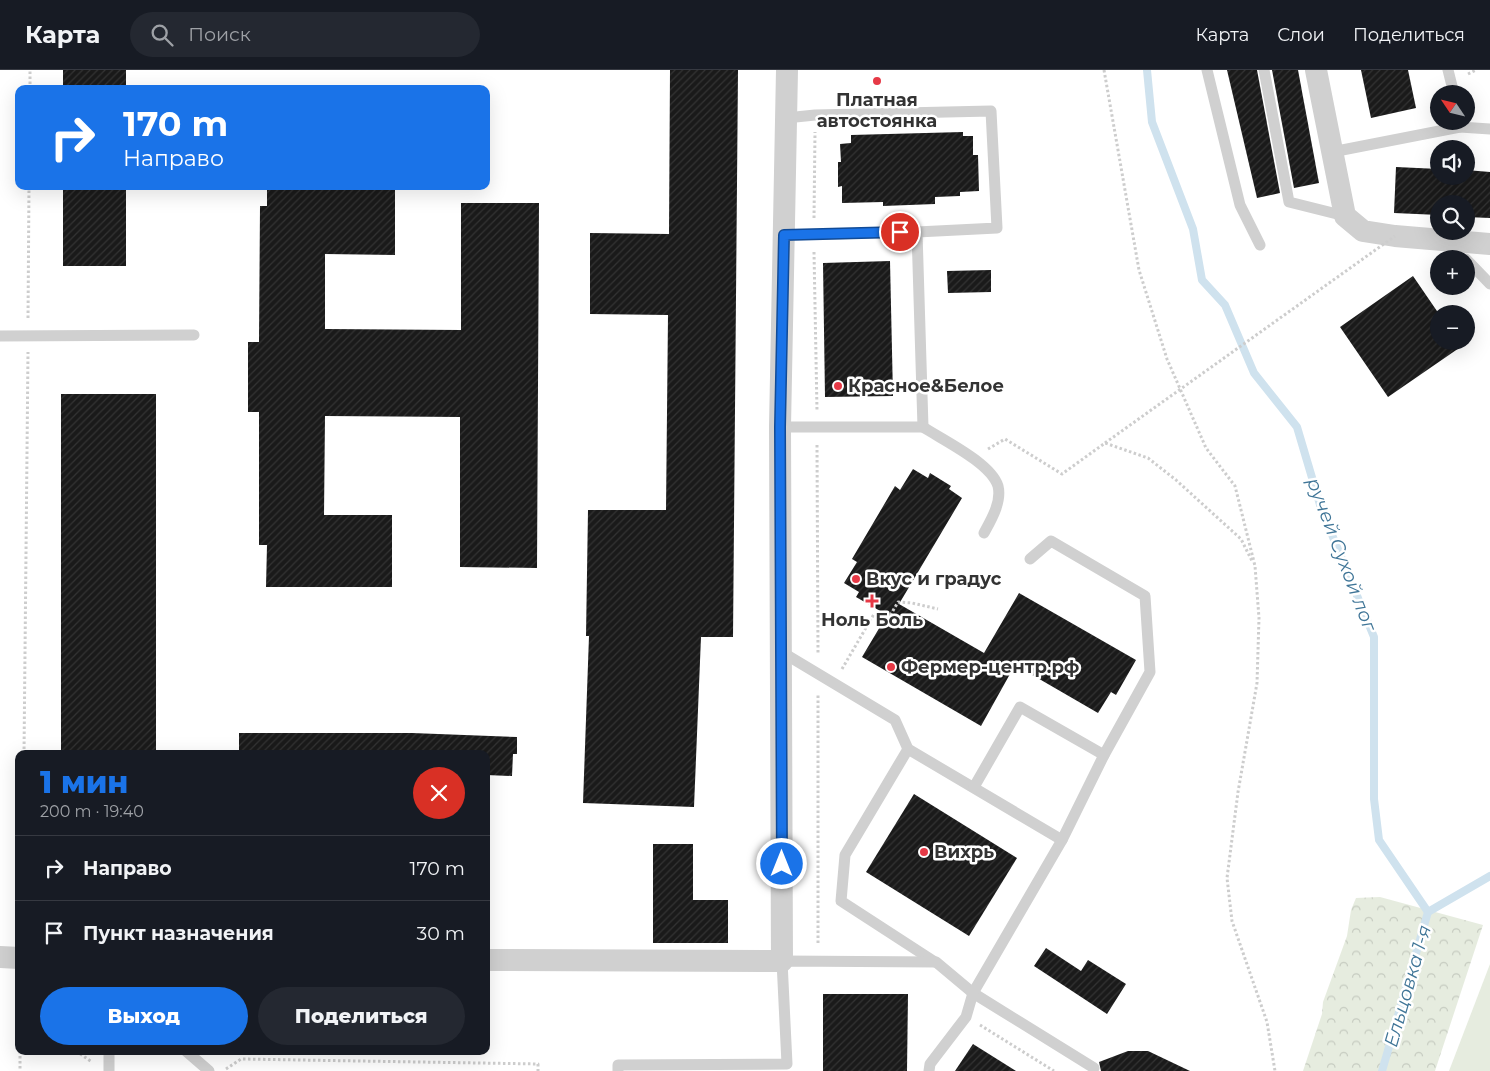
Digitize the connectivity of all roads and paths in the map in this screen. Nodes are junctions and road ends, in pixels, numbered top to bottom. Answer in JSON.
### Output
{"nodes":[{"id":1,"x":30,"y":70,"type":"edge"},
{"id":2,"x":787,"y":70,"type":"edge"},
{"id":3,"x":1104,"y":70,"type":"edge"},
{"id":4,"x":1207,"y":70,"type":"edge"},
{"id":5,"x":1264,"y":70,"type":"edge"},
{"id":6,"x":1316,"y":70,"type":"edge"},
{"id":7,"x":1448,"y":70,"type":"edge"},
{"id":8,"x":1476,"y":70,"type":"edge"},
{"id":9,"x":1469,"y":74,"type":"dead end"},
{"id":10,"x":30,"y":85,"type":"edge"},
{"id":11,"x":1452,"y":85,"type":"edge"},
{"id":12,"x":815,"y":115,"type":"junction"},
{"id":13,"x":786,"y":118,"type":"junction"},
{"id":14,"x":1475,"y":126,"type":"edge"},
{"id":15,"x":1490,"y":129,"type":"edge"},
{"id":16,"x":1433,"y":130,"type":"edge"},
{"id":17,"x":1332,"y":152,"type":"junction"},
{"id":18,"x":29,"y":190,"type":"edge"},
{"id":19,"x":1345,"y":216,"type":"junction"},
{"id":20,"x":917,"y":232,"type":"junction"},
{"id":21,"x":814,"y":234,"type":"junction"},
{"id":22,"x":784,"y":235,"type":"junction"},
{"id":23,"x":1395,"y":236,"type":"junction"},
{"id":24,"x":1430,"y":238,"type":"edge"},
{"id":25,"x":1448,"y":240,"type":"edge"},
{"id":26,"x":1456,"y":240,"type":"edge"},
{"id":27,"x":1490,"y":244,"type":"edge"},
{"id":28,"x":1260,"y":245,"type":"dead end"},
{"id":29,"x":1457,"y":250,"type":"edge"},
{"id":30,"x":1475,"y":268,"type":"edge"},
{"id":31,"x":1490,"y":284,"type":"edge"},
{"id":32,"x":194,"y":335,"type":"dead end"},
{"id":33,"x":0,"y":336,"type":"edge"},
{"id":34,"x":28,"y":336,"type":"junction"},
{"id":35,"x":780,"y":427,"type":"junction"},
{"id":36,"x":817,"y":427,"type":"junction"},
{"id":37,"x":924,"y":427,"type":"junction"},
{"id":38,"x":1105,"y":443,"type":"junction"},
{"id":39,"x":972,"y":458,"type":"junction"},
{"id":40,"x":984,"y":533,"type":"dead end"},
{"id":41,"x":1030,"y":559,"type":"dead end"},
{"id":42,"x":1255,"y":566,"type":"junction"},
{"id":43,"x":938,"y":609,"type":"dead end"},
{"id":44,"x":780,"y":651,"type":"junction"},
{"id":45,"x":818,"y":675,"type":"junction"},
{"id":46,"x":833,"y":685,"type":"junction"},
{"id":47,"x":24,"y":750,"type":"edge"},
{"id":48,"x":908,"y":750,"type":"junction"},
{"id":49,"x":1104,"y":755,"type":"junction"},
{"id":50,"x":974,"y":787,"type":"junction"},
{"id":51,"x":1062,"y":840,"type":"junction"},
{"id":52,"x":0,"y":957,"type":"edge"},
{"id":53,"x":15,"y":958,"type":"edge"},
{"id":54,"x":490,"y":960,"type":"edge"},
{"id":55,"x":782,"y":961,"type":"junction"},
{"id":56,"x":818,"y":961,"type":"junction"},
{"id":57,"x":936,"y":962,"type":"junction"},
{"id":58,"x":973,"y":993,"type":"junction"},
{"id":59,"x":966,"y":1016,"type":"junction"},
{"id":60,"x":20,"y":1055,"type":"edge"},
{"id":61,"x":109,"y":1055,"type":"edge"},
{"id":62,"x":191,"y":1055,"type":"edge"},
{"id":63,"x":787,"y":1068,"type":"edge"},
{"id":64,"x":1094,"y":1068,"type":"dead end"},
{"id":65,"x":20,"y":1071,"type":"edge"},
{"id":66,"x":108,"y":1071,"type":"edge"},
{"id":67,"x":210,"y":1071,"type":"edge"},
{"id":68,"x":222,"y":1071,"type":"edge"},
{"id":69,"x":538,"y":1071,"type":"edge"},
{"id":70,"x":618,"y":1071,"type":"edge"},
{"id":71,"x":929,"y":1071,"type":"edge"},
{"id":72,"x":1054,"y":1071,"type":"edge"},
{"id":73,"x":1275,"y":1071,"type":"edge"}],
"edges":[{"from":1,"to":10,"type":"path"},
{"from":2,"to":13,"type":"street"},
{"from":3,"to":42,"type":"path"},
{"from":4,"to":28,"type":"lane"},
{"from":5,"to":19,"type":"lane"},
{"from":6,"to":17,"type":"street"},
{"from":7,"to":11,"type":"lane"},
{"from":8,"to":9,"type":"path"},
{"from":12,"to":13,"type":"lane"},
{"from":12,"to":20,"type":"lane"},
{"from":12,"to":21,"type":"path"},
{"from":13,"to":22,"type":"street"},
{"from":14,"to":15,"type":"lane"},
{"from":16,"to":17,"type":"lane"},
{"from":17,"to":19,"type":"street"},
{"from":18,"to":34,"type":"path"},
{"from":19,"to":23,"type":"street"},
{"from":20,"to":21,"type":"lane"},
{"from":20,"to":37,"type":"lane"},
{"from":21,"to":22,"type":"lane"},
{"from":21,"to":36,"type":"path"},
{"from":22,"to":35,"type":"street"},
{"from":23,"to":24,"type":"street"},
{"from":23,"to":38,"type":"path","bridge":true},
{"from":25,"to":29,"type":"lane"},
{"from":26,"to":27,"type":"street"},
{"from":30,"to":31,"type":"lane"},
{"from":32,"to":34,"type":"lane"},
{"from":33,"to":34,"type":"lane"},
{"from":34,"to":47,"type":"path"},
{"from":35,"to":36,"type":"lane"},
{"from":35,"to":44,"type":"street"},
{"from":36,"to":37,"type":"lane"},
{"from":36,"to":45,"type":"path"},
{"from":37,"to":39,"type":"lane"},
{"from":38,"to":39,"type":"path"},
{"from":38,"to":42,"type":"path"},
{"from":39,"to":40,"type":"lane"},
{"from":41,"to":49,"type":"lane"},
{"from":42,"to":73,"type":"path"},
{"from":43,"to":46,"type":"path"},
{"from":44,"to":45,"type":"lane"},
{"from":44,"to":55,"type":"street"},
{"from":45,"to":46,"type":"lane"},
{"from":45,"to":56,"type":"path"},
{"from":46,"to":48,"type":"lane"},
{"from":48,"to":50,"type":"lane"},
{"from":48,"to":57,"type":"lane"},
{"from":49,"to":50,"type":"lane"},
{"from":49,"to":51,"type":"lane"},
{"from":50,"to":51,"type":"lane"},
{"from":51,"to":58,"type":"lane"},
{"from":52,"to":53,"type":"street"},
{"from":54,"to":55,"type":"street"},
{"from":55,"to":56,"type":"lane"},
{"from":55,"to":63,"type":"lane"},
{"from":56,"to":57,"type":"lane"},
{"from":57,"to":58,"type":"lane"},
{"from":58,"to":59,"type":"lane"},
{"from":58,"to":64,"type":"lane"},
{"from":59,"to":71,"type":"lane"},
{"from":59,"to":72,"type":"path"},
{"from":60,"to":65,"type":"path"},
{"from":61,"to":66,"type":"lane"},
{"from":62,"to":67,"type":"lane"},
{"from":63,"to":70,"type":"lane"},
{"from":68,"to":69,"type":"path"}]}
